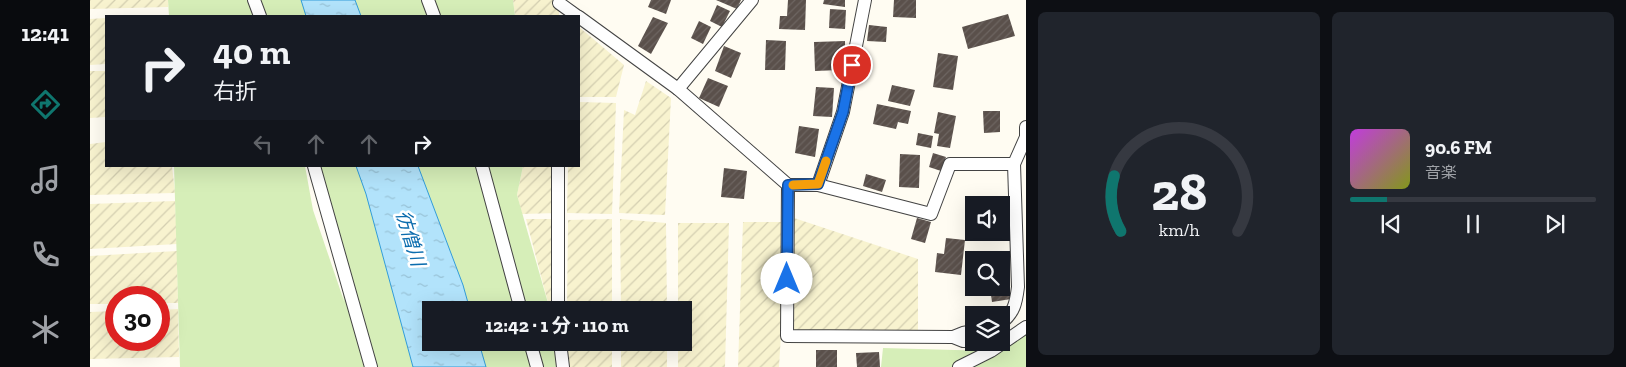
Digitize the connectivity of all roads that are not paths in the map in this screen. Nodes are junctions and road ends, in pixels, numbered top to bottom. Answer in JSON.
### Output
{"nodes":[{"id":1,"x":254,"y":0,"type":"edge"},
{"id":2,"x":428,"y":0,"type":"edge"},
{"id":3,"x":752,"y":0,"type":"edge"},
{"id":4,"x":865,"y":0,"type":"edge"},
{"id":5,"x":559,"y":6,"type":"edge"},
{"id":6,"x":260,"y":15,"type":"edge"},
{"id":7,"x":434,"y":15,"type":"edge"},
{"id":8,"x":575,"y":15,"type":"edge"},
{"id":9,"x":580,"y":18,"type":"edge"},
{"id":10,"x":678,"y":88,"type":"junction"},
{"id":11,"x":1026,"y":126,"type":"edge"},
{"id":12,"x":1014,"y":164,"type":"junction"},
{"id":13,"x":314,"y":167,"type":"edge"},
{"id":14,"x":482,"y":167,"type":"edge"},
{"id":15,"x":558,"y":167,"type":"edge"},
{"id":16,"x":818,"y":184,"type":"junction"},
{"id":17,"x":788,"y":185,"type":"junction"},
{"id":18,"x":520,"y":301,"type":"edge"},
{"id":19,"x":558,"y":301,"type":"edge"},
{"id":20,"x":1010,"y":314,"type":"edge"},
{"id":21,"x":1026,"y":327,"type":"edge"},
{"id":22,"x":965,"y":333,"type":"edge"},
{"id":23,"x":953,"y":337,"type":"junction"},
{"id":24,"x":1010,"y":337,"type":"edge"},
{"id":25,"x":965,"y":341,"type":"edge"},
{"id":26,"x":533,"y":351,"type":"edge"},
{"id":27,"x":561,"y":351,"type":"edge"},
{"id":28,"x":991,"y":351,"type":"edge"},
{"id":29,"x":370,"y":367,"type":"edge"},
{"id":30,"x":537,"y":367,"type":"edge"},
{"id":31,"x":563,"y":367,"type":"edge"},
{"id":32,"x":959,"y":367,"type":"edge"}],
"edges":[{"from":1,"to":6,"type":"street"},
{"from":2,"to":7,"type":"street"},
{"from":3,"to":10,"type":"street"},
{"from":4,"to":16,"type":"street"},
{"from":5,"to":8,"type":"street"},
{"from":9,"to":10,"type":"street"},
{"from":10,"to":17,"type":"street"},
{"from":11,"to":12,"type":"street"},
{"from":12,"to":16,"type":"street"},
{"from":12,"to":20,"type":"street"},
{"from":13,"to":29,"type":"street"},
{"from":14,"to":18,"type":"street"},
{"from":15,"to":19,"type":"street"},
{"from":16,"to":17,"type":"street"},
{"from":17,"to":23,"type":"street"},
{"from":21,"to":24,"type":"street"},
{"from":22,"to":23,"type":"street"},
{"from":23,"to":25,"type":"street"},
{"from":26,"to":30,"type":"street"},
{"from":27,"to":31,"type":"street"},
{"from":28,"to":32,"type":"street"}]}
